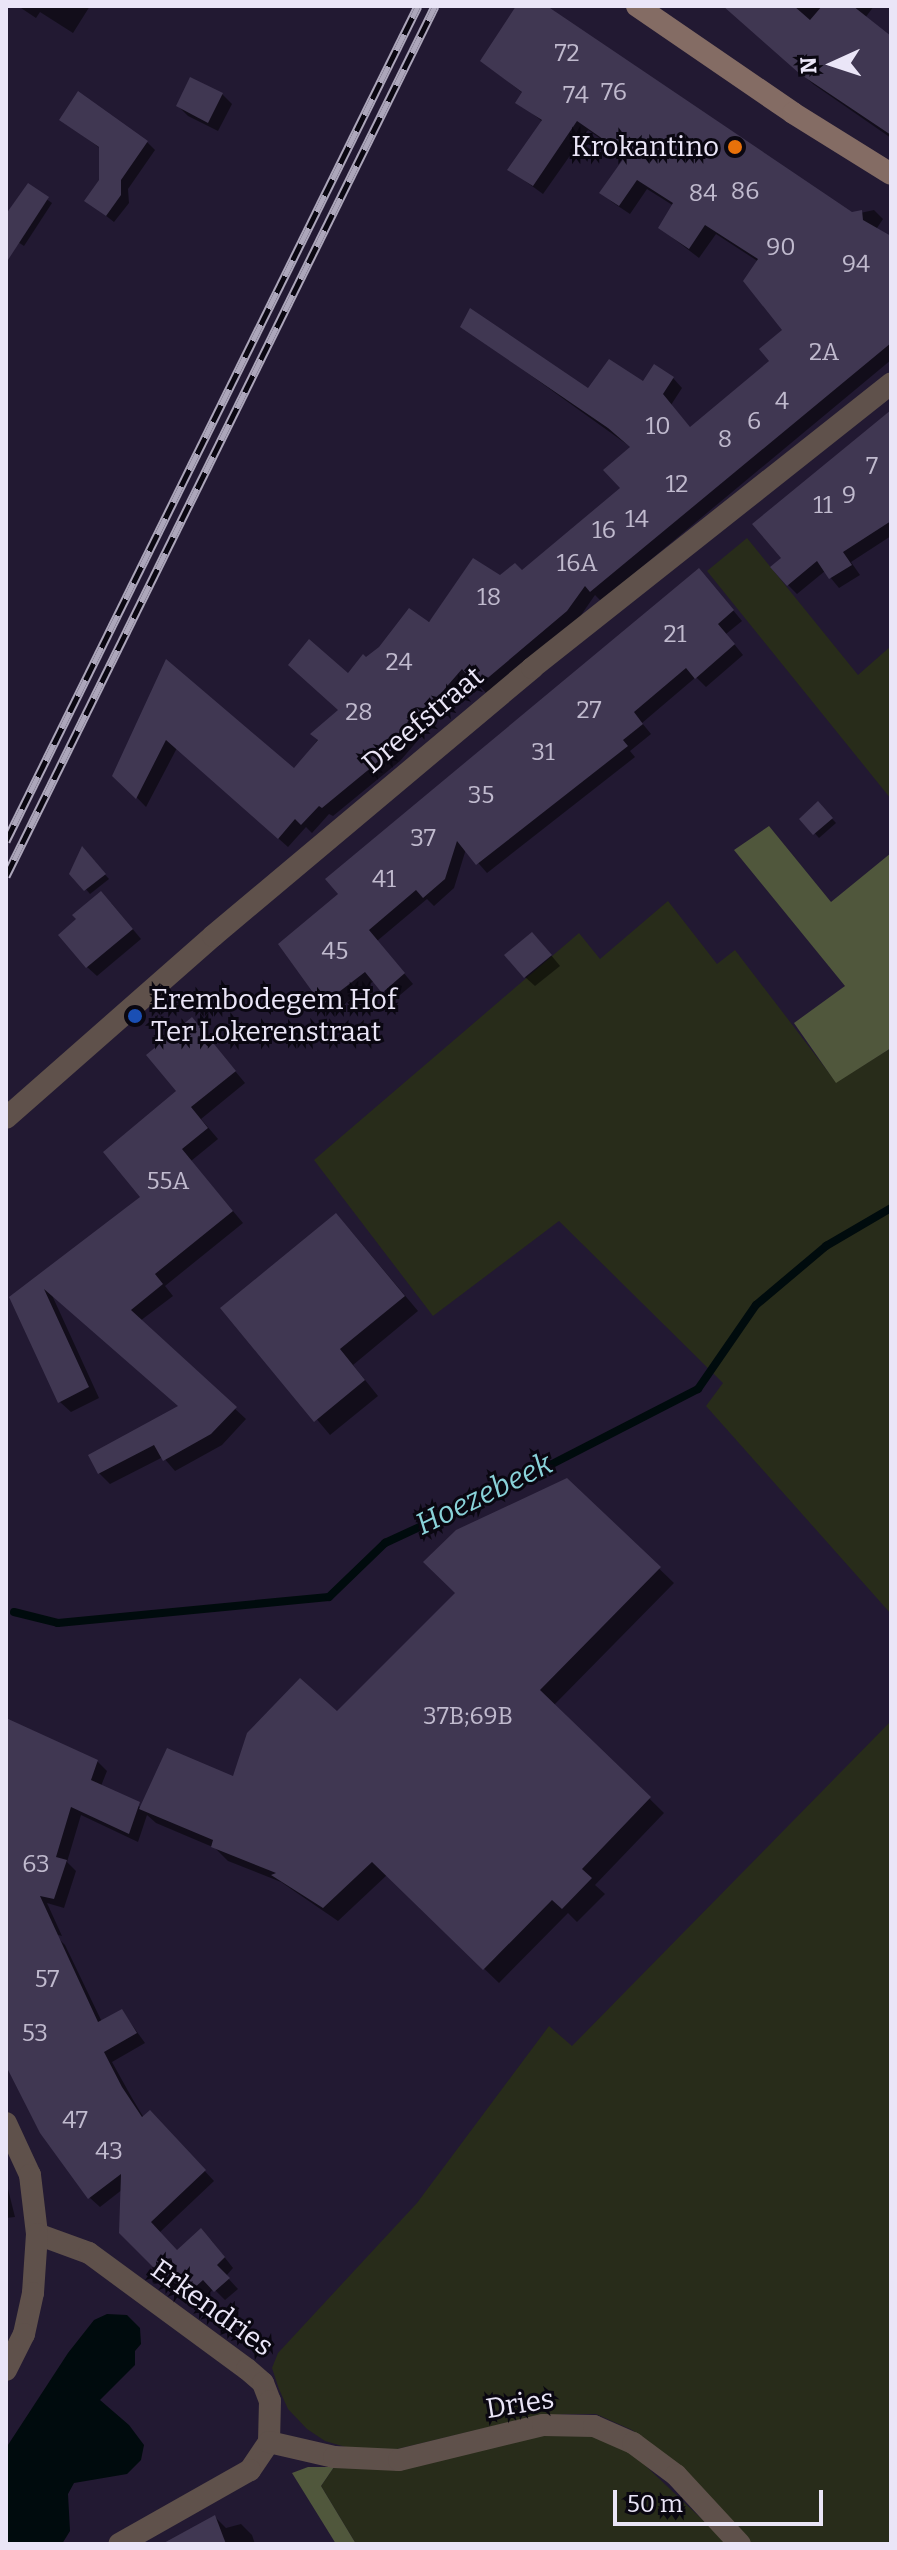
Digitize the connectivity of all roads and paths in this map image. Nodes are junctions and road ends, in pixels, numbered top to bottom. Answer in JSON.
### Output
{"nodes":[{"id":1,"x":637,"y":6,"type":"edge"},
{"id":2,"x":891,"y":174,"type":"edge"},
{"id":3,"x":891,"y":383,"type":"edge"},
{"id":4,"x":6,"y":1118,"type":"edge"},
{"id":5,"x":6,"y":2123,"type":"edge"},
{"id":6,"x":37,"y":2234,"type":"junction"},
{"id":7,"x":6,"y":2370,"type":"edge"},
{"id":8,"x":269,"y":2442,"type":"junction"},
{"id":9,"x":119,"y":2544,"type":"edge"},
{"id":10,"x":740,"y":2544,"type":"edge"}],
"edges":[{"from":1,"to":2,"type":"main road"},
{"from":3,"to":4,"type":"street","name":"Dreefstraat"},
{"from":5,"to":6,"type":"street"},
{"from":6,"to":7,"type":"street"},
{"from":6,"to":8,"type":"street","name":"Erkendries"},
{"from":8,"to":9,"type":"street"},
{"from":8,"to":10,"type":"street","name":"Dries"}]}
